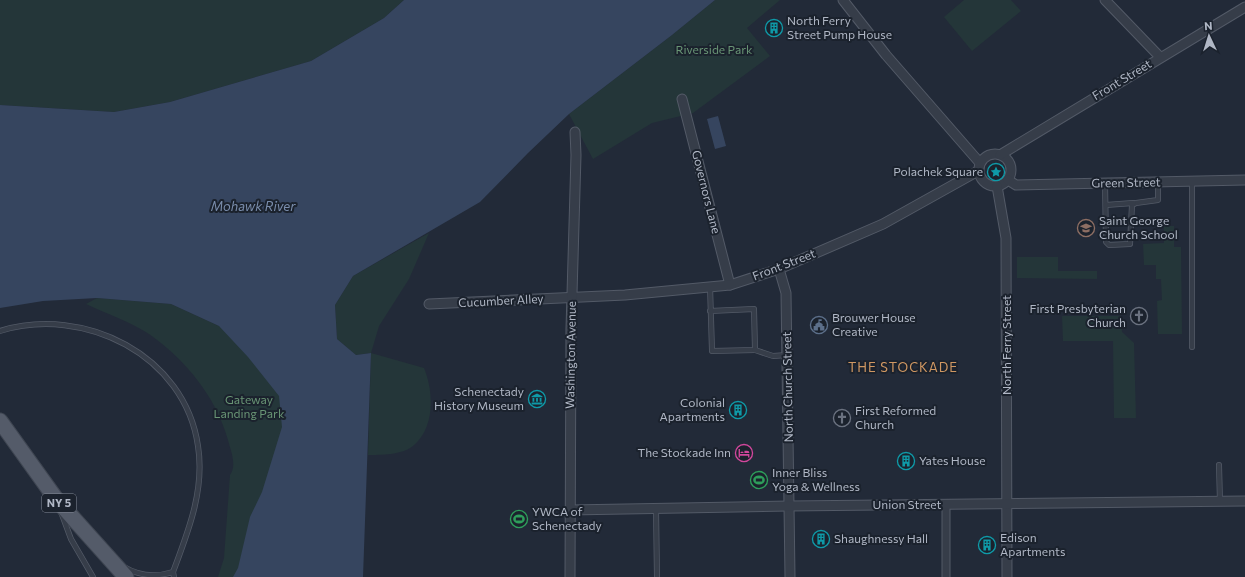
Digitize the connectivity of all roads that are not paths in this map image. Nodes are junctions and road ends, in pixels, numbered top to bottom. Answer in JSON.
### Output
{"nodes":[{"id":1,"x":843,"y":0,"type":"edge"},
{"id":2,"x":1105,"y":0,"type":"edge"},
{"id":3,"x":1245,"y":7,"type":"edge"},
{"id":4,"x":1160,"y":57,"type":"junction"},
{"id":5,"x":682,"y":99,"type":"dead end"},
{"id":6,"x":575,"y":132,"type":"dead end"},
{"id":7,"x":1000,"y":155,"type":"junction"},
{"id":8,"x":979,"y":167,"type":"junction"},
{"id":9,"x":1008,"y":180,"type":"junction"},
{"id":10,"x":1245,"y":180,"type":"edge"},
{"id":11,"x":1192,"y":181,"type":"junction"},
{"id":12,"x":1158,"y":182,"type":"junction"},
{"id":13,"x":1105,"y":183,"type":"junction"},
{"id":14,"x":997,"y":186,"type":"junction"},
{"id":15,"x":1133,"y":204,"type":"junction"},
{"id":16,"x":1106,"y":205,"type":"junction"},
{"id":17,"x":779,"y":269,"type":"junction"},
{"id":18,"x":730,"y":285,"type":"junction"},
{"id":19,"x":710,"y":286,"type":"junction"},
{"id":20,"x":572,"y":297,"type":"junction"},
{"id":21,"x":429,"y":304,"type":"dead end"},
{"id":22,"x":710,"y":311,"type":"junction"},
{"id":23,"x":0,"y":332,"type":"edge"},
{"id":24,"x":1192,"y":346,"type":"dead end"},
{"id":25,"x":755,"y":350,"type":"junction"},
{"id":26,"x":787,"y":355,"type":"junction"},
{"id":27,"x":0,"y":422,"type":"edge"},
{"id":28,"x":1219,"y":465,"type":"dead end"},
{"id":29,"x":56,"y":499,"type":"junction"},
{"id":30,"x":1245,"y":501,"type":"edge"},
{"id":31,"x":1220,"y":502,"type":"junction"},
{"id":32,"x":946,"y":504,"type":"junction"},
{"id":33,"x":1008,"y":504,"type":"junction"},
{"id":34,"x":789,"y":506,"type":"junction"},
{"id":35,"x":656,"y":508,"type":"junction"},
{"id":36,"x":570,"y":510,"type":"junction"},
{"id":37,"x":104,"y":555,"type":"junction"},
{"id":38,"x":173,"y":575,"type":"edge"},
{"id":39,"x":93,"y":577,"type":"edge"},
{"id":40,"x":126,"y":577,"type":"edge"},
{"id":41,"x":570,"y":577,"type":"edge"},
{"id":42,"x":657,"y":577,"type":"edge"},
{"id":43,"x":790,"y":577,"type":"edge"},
{"id":44,"x":946,"y":577,"type":"edge"},
{"id":45,"x":1007,"y":577,"type":"edge"}],
"edges":[{"from":1,"to":8,"type":"street"},
{"from":2,"to":4,"type":"street"},
{"from":3,"to":4,"type":"street","name":"Front Street"},
{"from":4,"to":7,"type":"street","name":"Front Street"},
{"from":5,"to":18,"type":"street","name":"Governors Lane"},
{"from":6,"to":20,"type":"street","name":"Washington Avenue"},
{"from":7,"to":8,"type":"street","name":"Front Street"},
{"from":7,"to":9,"type":"street"},
{"from":8,"to":14,"type":"street"},
{"from":8,"to":17,"type":"street","name":"Front Street"},
{"from":9,"to":13,"type":"street","name":"Green Street"},
{"from":9,"to":14,"type":"street"},
{"from":10,"to":11,"type":"street","name":"Green Street"},
{"from":11,"to":12,"type":"street","name":"Green Street"},
{"from":11,"to":24,"type":"lane"},
{"from":12,"to":13,"type":"street","name":"Green Street"},
{"from":12,"to":15,"type":"lane"},
{"from":13,"to":16,"type":"lane"},
{"from":14,"to":33,"type":"street","name":"North Ferry Street"},
{"from":15,"to":16,"type":"lane"},
{"from":15,"to":16,"type":"lane"},
{"from":17,"to":18,"type":"street","name":"Front Street"},
{"from":17,"to":26,"type":"street","name":"North Church Street"},
{"from":18,"to":19,"type":"street","name":"Front Street"},
{"from":19,"to":20,"type":"street","name":"Front Street"},
{"from":19,"to":22,"type":"lane"},
{"from":20,"to":21,"type":"street","name":"Cucumber Alley"},
{"from":20,"to":36,"type":"street","name":"Washington Avenue"},
{"from":22,"to":25,"type":"lane"},
{"from":22,"to":25,"type":"lane"},
{"from":23,"to":38,"type":"lane"},
{"from":25,"to":26,"type":"lane"},
{"from":26,"to":34,"type":"street","name":"North Church Street"},
{"from":27,"to":29,"type":"main road","number":"NY 5"},
{"from":28,"to":31,"type":"lane"},
{"from":29,"to":37,"type":"main road","number":"NY 5"},
{"from":29,"to":39,"type":"lane"},
{"from":30,"to":31,"type":"street","name":"Union Street"},
{"from":31,"to":33,"type":"street","name":"Union Street"},
{"from":32,"to":33,"type":"street","name":"Union Street"},
{"from":32,"to":34,"type":"street","name":"Union Street"},
{"from":32,"to":44,"type":"street"},
{"from":33,"to":45,"type":"street","name":"North Ferry Street"},
{"from":34,"to":35,"type":"street","name":"Union Street"},
{"from":34,"to":43,"type":"street","name":"North Church Street"},
{"from":35,"to":36,"type":"street","name":"Union Street"},
{"from":35,"to":42,"type":"lane"},
{"from":36,"to":41,"type":"street","name":"Washington Avenue"},
{"from":37,"to":38,"type":"lane"},
{"from":37,"to":40,"type":"main road","number":"NY 5"}]}
